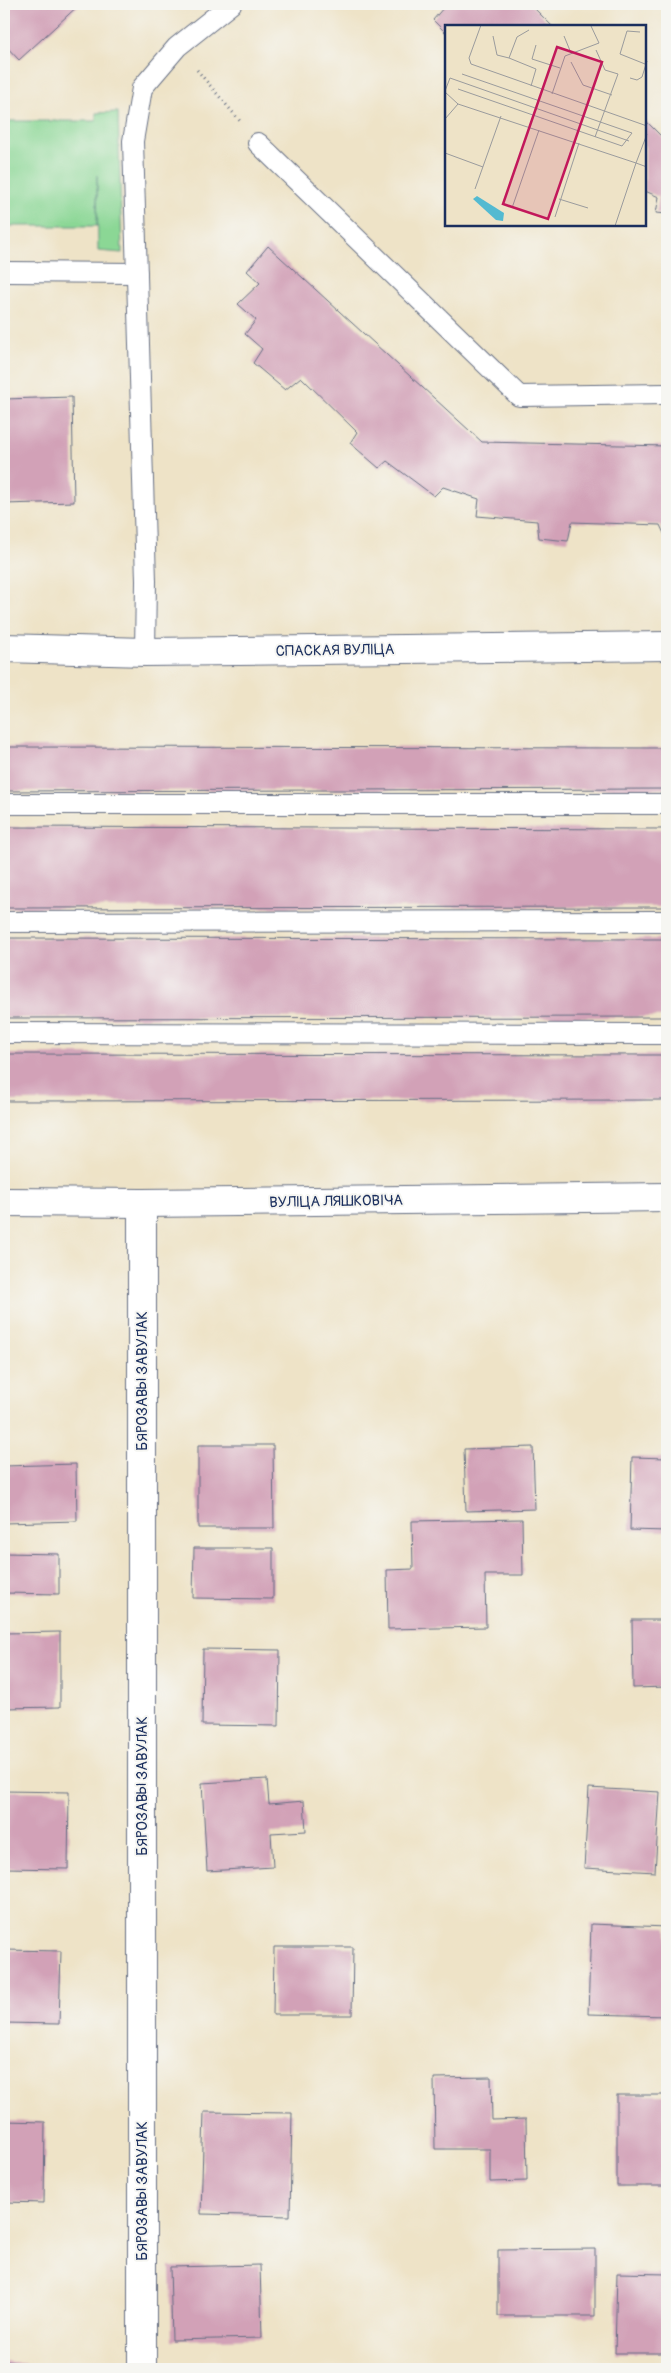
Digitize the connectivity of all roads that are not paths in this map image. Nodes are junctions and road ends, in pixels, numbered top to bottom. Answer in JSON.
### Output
{"nodes":[{"id":1,"x":218,"y":8,"type":"edge"},
{"id":2,"x":258,"y":143,"type":"road end"},
{"id":3,"x":4,"y":272,"type":"edge"},
{"id":4,"x":137,"y":273,"type":"junction"},
{"id":5,"x":667,"y":394,"type":"edge"},
{"id":6,"x":667,"y":646,"type":"edge"},
{"id":7,"x":4,"y":648,"type":"edge"},
{"id":8,"x":145,"y":652,"type":"junction"},
{"id":9,"x":4,"y":804,"type":"edge"},
{"id":10,"x":667,"y":804,"type":"edge"},
{"id":11,"x":667,"y":921,"type":"edge"},
{"id":12,"x":4,"y":922,"type":"edge"},
{"id":13,"x":4,"y":1034,"type":"edge"},
{"id":14,"x":667,"y":1034,"type":"edge"},
{"id":15,"x":667,"y":1197,"type":"edge"},
{"id":16,"x":4,"y":1202,"type":"edge"},
{"id":17,"x":142,"y":1203,"type":"junction"},
{"id":18,"x":142,"y":2369,"type":"edge"}],
"edges":[{"from":1,"to":4,"type":"lane"},
{"from":2,"to":5,"type":"lane"},
{"from":3,"to":4,"type":"lane"},
{"from":4,"to":8,"type":"lane"},
{"from":6,"to":8,"type":"street","name":"СПАСКАЯ ВУЛІЦА"},
{"from":7,"to":8,"type":"street","name":"СПАСКАЯ ВУЛІЦА"},
{"from":9,"to":10,"type":"lane"},
{"from":11,"to":12,"type":"lane"},
{"from":13,"to":14,"type":"lane"},
{"from":15,"to":17,"type":"street","name":"ВУЛІЦА ЛЯШКОВІЧА"},
{"from":16,"to":17,"type":"street","name":"ВУЛІЦА ЛЯШКОВІЧА"},
{"from":17,"to":18,"type":"street","name":"БЯРОЗАВЫ ЗАВУЛАК"}]}
